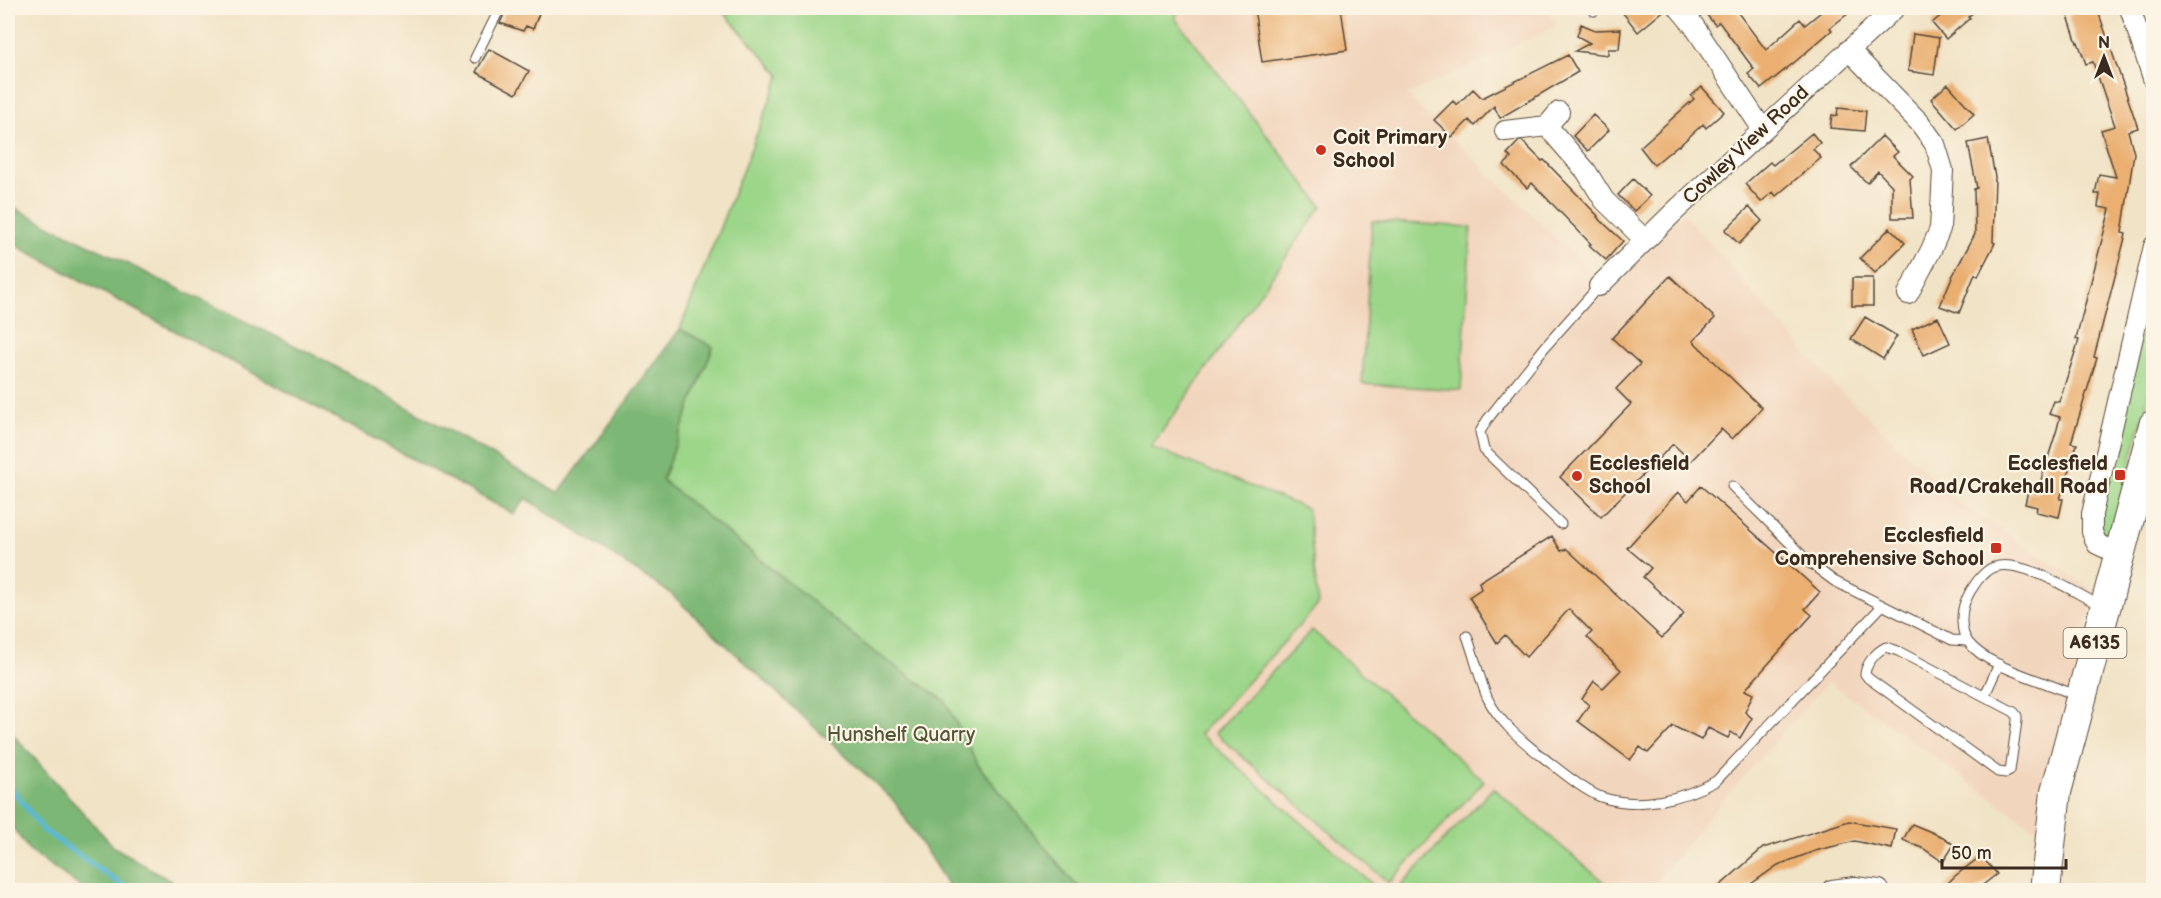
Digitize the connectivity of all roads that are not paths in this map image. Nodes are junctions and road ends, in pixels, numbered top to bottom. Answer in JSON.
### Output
{"nodes":[{"id":1,"x":500,"y":8,"type":"edge"},
{"id":2,"x":1679,"y":8,"type":"edge"},
{"id":3,"x":1895,"y":8,"type":"edge"},
{"id":4,"x":2130,"y":8,"type":"edge"},
{"id":5,"x":1849,"y":50,"type":"junction"},
{"id":6,"x":475,"y":58,"type":"dead end"},
{"id":7,"x":2154,"y":81,"type":"edge"},
{"id":8,"x":1763,"y":130,"type":"junction"},
{"id":9,"x":1505,"y":131,"type":"dead end"},
{"id":10,"x":1645,"y":240,"type":"junction"},
{"id":11,"x":2154,"y":246,"type":"edge"},
{"id":12,"x":1599,"y":286,"type":"joint"},
{"id":13,"x":1908,"y":294,"type":"dead end"},
{"id":14,"x":2154,"y":425,"type":"edge"},
{"id":15,"x":1732,"y":486,"type":"dead end"},
{"id":16,"x":1561,"y":524,"type":"dead end"},
{"id":17,"x":2119,"y":554,"type":"junction"},
{"id":18,"x":2106,"y":604,"type":"junction"},
{"id":19,"x":1881,"y":606,"type":"junction"},
{"id":20,"x":1467,"y":636,"type":"dead end"},
{"id":21,"x":1966,"y":641,"type":"junction"},
{"id":22,"x":1999,"y":664,"type":"junction"},
{"id":23,"x":1985,"y":695,"type":"junction"},
{"id":24,"x":2081,"y":698,"type":"junction"},
{"id":25,"x":1832,"y":891,"type":"edge"},
{"id":26,"x":1879,"y":891,"type":"edge"},
{"id":27,"x":2045,"y":891,"type":"edge"}],
"edges":[{"from":1,"to":6,"type":"lane"},
{"from":2,"to":8,"type":"street"},
{"from":3,"to":5,"type":"street","name":"Cowley View Road"},
{"from":4,"to":7,"type":"street"},
{"from":5,"to":8,"type":"street","name":"Cowley View Road"},
{"from":5,"to":13,"type":"street"},
{"from":8,"to":10,"type":"street","name":"Cowley View Road"},
{"from":9,"to":10,"type":"street"},
{"from":10,"to":12,"type":"street","name":"Cowley View Road"},
{"from":11,"to":17,"type":"street"},
{"from":12,"to":16,"type":"lane"},
{"from":14,"to":17,"type":"main road","number":"A6135"},
{"from":15,"to":19,"type":"lane"},
{"from":17,"to":18,"type":"main road","number":"A6135"},
{"from":18,"to":21,"type":"lane"},
{"from":18,"to":24,"type":"main road","number":"A6135"},
{"from":19,"to":20,"type":"lane"},
{"from":19,"to":21,"type":"lane"},
{"from":21,"to":22,"type":"lane"},
{"from":22,"to":23,"type":"lane"},
{"from":22,"to":24,"type":"lane"},
{"from":23,"to":23,"type":"lane"},
{"from":24,"to":27,"type":"main road","number":"A6135"},
{"from":25,"to":26,"type":"street"}]}
